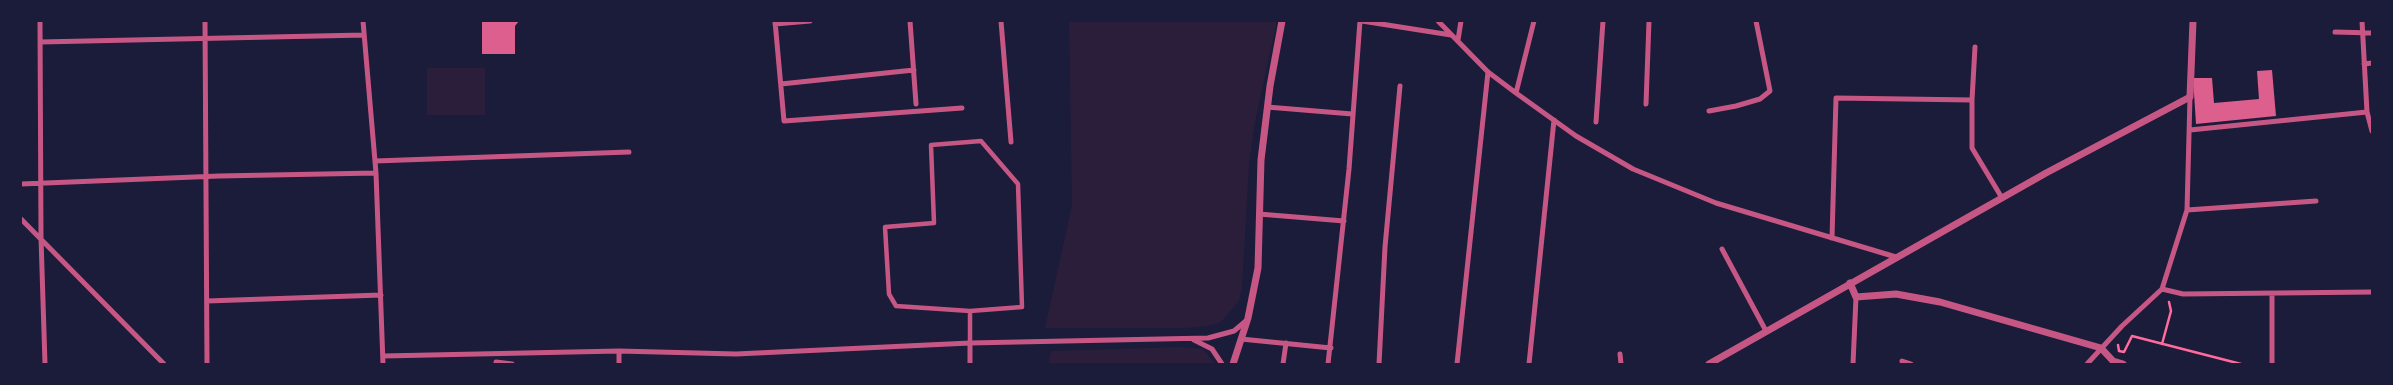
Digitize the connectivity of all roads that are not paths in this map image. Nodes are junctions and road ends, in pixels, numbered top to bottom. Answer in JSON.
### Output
{"nodes":[{"id":1,"x":40,"y":21,"type":"edge"},
{"id":2,"x":205,"y":21,"type":"edge"},
{"id":3,"x":363,"y":21,"type":"edge"},
{"id":4,"x":810,"y":21,"type":"edge"},
{"id":5,"x":910,"y":21,"type":"edge"},
{"id":6,"x":1001,"y":21,"type":"edge"},
{"id":7,"x":1282,"y":21,"type":"edge"},
{"id":8,"x":1361,"y":21,"type":"edge"},
{"id":9,"x":1438,"y":21,"type":"edge"},
{"id":10,"x":1461,"y":21,"type":"edge"},
{"id":11,"x":1534,"y":21,"type":"edge"},
{"id":12,"x":1603,"y":21,"type":"edge"},
{"id":13,"x":1649,"y":21,"type":"edge"},
{"id":14,"x":1756,"y":21,"type":"edge"},
{"id":15,"x":2193,"y":21,"type":"edge"},
{"id":16,"x":2362,"y":21,"type":"edge"},
{"id":17,"x":775,"y":23,"type":"edge"},
{"id":18,"x":2335,"y":32,"type":"dead end"},
{"id":19,"x":2365,"y":32,"type":"junction"},
{"id":20,"x":2372,"y":33,"type":"edge"},
{"id":21,"x":364,"y":35,"type":"junction"},
{"id":22,"x":1452,"y":35,"type":"junction"},
{"id":23,"x":205,"y":39,"type":"junction"},
{"id":24,"x":1458,"y":40,"type":"junction"},
{"id":25,"x":40,"y":42,"type":"junction"},
{"id":26,"x":1975,"y":47,"type":"dead end"},
{"id":27,"x":2372,"y":63,"type":"edge"},
{"id":28,"x":2364,"y":64,"type":"junction"},
{"id":29,"x":914,"y":70,"type":"junction"},
{"id":30,"x":1488,"y":72,"type":"junction"},
{"id":31,"x":781,"y":84,"type":"junction"},
{"id":32,"x":1400,"y":86,"type":"dead end"},
{"id":33,"x":1516,"y":93,"type":"junction"},
{"id":34,"x":2190,"y":97,"type":"junction"},
{"id":35,"x":1972,"y":100,"type":"junction"},
{"id":36,"x":916,"y":104,"type":"dead end"},
{"id":37,"x":1646,"y":104,"type":"dead end"},
{"id":38,"x":1268,"y":107,"type":"junction"},
{"id":39,"x":962,"y":108,"type":"dead end"},
{"id":40,"x":1708,"y":111,"type":"dead end"},
{"id":41,"x":2367,"y":112,"type":"junction"},
{"id":42,"x":1352,"y":114,"type":"junction"},
{"id":43,"x":1554,"y":120,"type":"junction"},
{"id":44,"x":1596,"y":122,"type":"dead end"},
{"id":45,"x":2190,"y":130,"type":"junction"},
{"id":46,"x":2372,"y":131,"type":"edge"},
{"id":47,"x":1011,"y":142,"type":"dead end"},
{"id":48,"x":629,"y":152,"type":"dead end"},
{"id":49,"x":375,"y":161,"type":"junction"},
{"id":50,"x":376,"y":172,"type":"junction"},
{"id":51,"x":205,"y":177,"type":"junction"},
{"id":52,"x":21,"y":184,"type":"edge"},
{"id":53,"x":40,"y":184,"type":"junction"},
{"id":54,"x":2002,"y":198,"type":"junction"},
{"id":55,"x":2316,"y":201,"type":"dead end"},
{"id":56,"x":2187,"y":210,"type":"junction"},
{"id":57,"x":1259,"y":214,"type":"junction"},
{"id":58,"x":21,"y":219,"type":"edge"},
{"id":59,"x":1344,"y":220,"type":"junction"},
{"id":60,"x":41,"y":238,"type":"junction"},
{"id":61,"x":1832,"y":238,"type":"junction"},
{"id":62,"x":1722,"y":249,"type":"dead end"},
{"id":63,"x":1896,"y":257,"type":"junction"},
{"id":64,"x":1850,"y":283,"type":"junction"},
{"id":65,"x":2162,"y":289,"type":"junction"},
{"id":66,"x":2372,"y":292,"type":"edge"},
{"id":67,"x":2272,"y":294,"type":"junction"},
{"id":68,"x":381,"y":295,"type":"junction"},
{"id":69,"x":1856,"y":297,"type":"junction"},
{"id":70,"x":207,"y":301,"type":"junction"},
{"id":71,"x":970,"y":311,"type":"junction"},
{"id":72,"x":1248,"y":318,"type":"junction"},
{"id":73,"x":1766,"y":331,"type":"junction"},
{"id":74,"x":1192,"y":338,"type":"junction"},
{"id":75,"x":1241,"y":339,"type":"junction"},
{"id":76,"x":970,"y":343,"type":"junction"},
{"id":77,"x":1286,"y":343,"type":"junction"},
{"id":78,"x":1330,"y":348,"type":"junction"},
{"id":79,"x":2101,"y":348,"type":"junction"},
{"id":80,"x":620,"y":351,"type":"junction"},
{"id":81,"x":1620,"y":354,"type":"dead end"},
{"id":82,"x":383,"y":356,"type":"junction"},
{"id":83,"x":1902,"y":361,"type":"dead end"},
{"id":84,"x":496,"y":362,"type":"dead end"},
{"id":85,"x":45,"y":364,"type":"edge"},
{"id":86,"x":164,"y":364,"type":"edge"},
{"id":87,"x":207,"y":364,"type":"edge"},
{"id":88,"x":383,"y":364,"type":"edge"},
{"id":89,"x":512,"y":364,"type":"edge"},
{"id":90,"x":619,"y":364,"type":"edge"},
{"id":91,"x":970,"y":364,"type":"edge"},
{"id":92,"x":1222,"y":364,"type":"edge"},
{"id":93,"x":1233,"y":364,"type":"edge"},
{"id":94,"x":1283,"y":364,"type":"edge"},
{"id":95,"x":1328,"y":364,"type":"edge"},
{"id":96,"x":1379,"y":364,"type":"edge"},
{"id":97,"x":1457,"y":364,"type":"edge"},
{"id":98,"x":1529,"y":364,"type":"edge"},
{"id":99,"x":1621,"y":364,"type":"edge"},
{"id":100,"x":1709,"y":364,"type":"edge"},
{"id":101,"x":1853,"y":364,"type":"edge"},
{"id":102,"x":1911,"y":364,"type":"edge"},
{"id":103,"x":2087,"y":364,"type":"edge"},
{"id":104,"x":2124,"y":364,"type":"edge"},
{"id":105,"x":2272,"y":364,"type":"edge"}],
"edges":[{"from":1,"to":25,"type":"street"},
{"from":2,"to":23,"type":"street"},
{"from":3,"to":21,"type":"street"},
{"from":4,"to":17,"type":"street"},
{"from":5,"to":29,"type":"street"},
{"from":6,"to":47,"type":"street"},
{"from":7,"to":38,"type":"street"},
{"from":8,"to":22,"type":"street"},
{"from":8,"to":42,"type":"street"},
{"from":9,"to":22,"type":"street"},
{"from":10,"to":24,"type":"street"},
{"from":11,"to":33,"type":"street"},
{"from":12,"to":44,"type":"street"},
{"from":13,"to":37,"type":"street"},
{"from":14,"to":40,"type":"street"},
{"from":15,"to":34,"type":"street"},
{"from":16,"to":19,"type":"street"},
{"from":17,"to":31,"type":"street"},
{"from":18,"to":19,"type":"street"},
{"from":19,"to":20,"type":"street"},
{"from":19,"to":28,"type":"street"},
{"from":21,"to":23,"type":"street"},
{"from":21,"to":49,"type":"street"},
{"from":22,"to":24,"type":"street"},
{"from":23,"to":25,"type":"street"},
{"from":23,"to":51,"type":"street"},
{"from":24,"to":30,"type":"street"},
{"from":25,"to":53,"type":"street"},
{"from":26,"to":35,"type":"street"},
{"from":27,"to":28,"type":"street"},
{"from":28,"to":41,"type":"street"},
{"from":29,"to":31,"type":"street"},
{"from":29,"to":36,"type":"street"},
{"from":30,"to":33,"type":"street"},
{"from":30,"to":97,"type":"street"},
{"from":31,"to":39,"type":"street"},
{"from":32,"to":96,"type":"street"},
{"from":33,"to":43,"type":"street"},
{"from":34,"to":45,"type":"street"},
{"from":34,"to":54,"type":"street"},
{"from":35,"to":54,"type":"street"},
{"from":35,"to":61,"type":"street"},
{"from":38,"to":42,"type":"street"},
{"from":38,"to":57,"type":"street"},
{"from":41,"to":45,"type":"street"},
{"from":41,"to":46,"type":"street"},
{"from":42,"to":59,"type":"street"},
{"from":43,"to":61,"type":"street"},
{"from":43,"to":98,"type":"street"},
{"from":45,"to":56,"type":"street"},
{"from":48,"to":49,"type":"street"},
{"from":49,"to":50,"type":"street"},
{"from":50,"to":51,"type":"street"},
{"from":50,"to":68,"type":"street"},
{"from":51,"to":53,"type":"street"},
{"from":51,"to":70,"type":"street"},
{"from":52,"to":53,"type":"street"},
{"from":53,"to":60,"type":"street"},
{"from":54,"to":63,"type":"street"},
{"from":55,"to":56,"type":"street"},
{"from":56,"to":65,"type":"street"},
{"from":57,"to":59,"type":"street"},
{"from":57,"to":72,"type":"street"},
{"from":58,"to":60,"type":"street"},
{"from":59,"to":78,"type":"street"},
{"from":60,"to":85,"type":"street"},
{"from":60,"to":86,"type":"street"},
{"from":61,"to":63,"type":"street"},
{"from":62,"to":73,"type":"street"},
{"from":63,"to":64,"type":"street"},
{"from":64,"to":69,"type":"street"},
{"from":64,"to":73,"type":"street"},
{"from":65,"to":67,"type":"street"},
{"from":65,"to":79,"type":"street"},
{"from":66,"to":67,"type":"street"},
{"from":67,"to":105,"type":"street"},
{"from":68,"to":70,"type":"street"},
{"from":68,"to":82,"type":"street"},
{"from":69,"to":79,"type":"street"},
{"from":69,"to":101,"type":"street"},
{"from":70,"to":87,"type":"street"},
{"from":71,"to":71,"type":"street"},
{"from":71,"to":76,"type":"street"},
{"from":72,"to":74,"type":"street"},
{"from":72,"to":75,"type":"street"},
{"from":73,"to":100,"type":"street"},
{"from":74,"to":76,"type":"street"},
{"from":74,"to":92,"type":"street"},
{"from":75,"to":77,"type":"street"},
{"from":75,"to":93,"type":"street"},
{"from":76,"to":80,"type":"street"},
{"from":76,"to":91,"type":"street"},
{"from":77,"to":78,"type":"street"},
{"from":77,"to":94,"type":"street"},
{"from":78,"to":95,"type":"street"},
{"from":79,"to":103,"type":"street"},
{"from":79,"to":104,"type":"street"},
{"from":80,"to":82,"type":"street"},
{"from":80,"to":90,"type":"street"},
{"from":81,"to":99,"type":"street"},
{"from":82,"to":88,"type":"street"},
{"from":83,"to":102,"type":"street"},
{"from":84,"to":89,"type":"street"}]}
